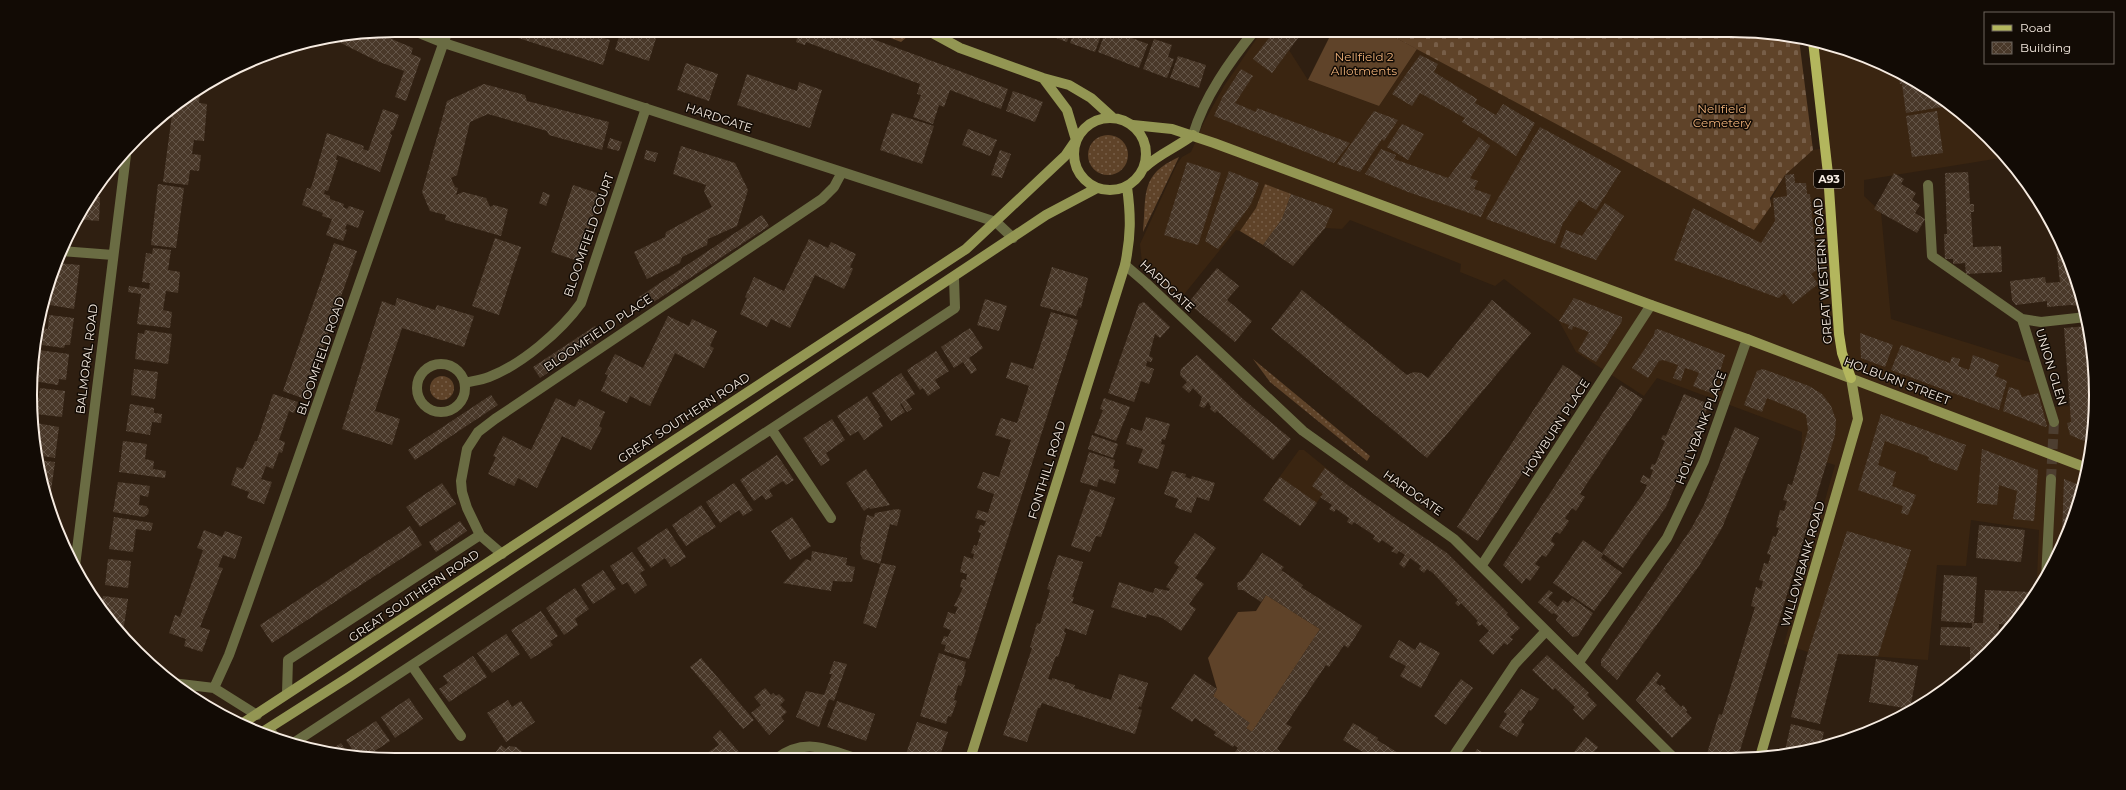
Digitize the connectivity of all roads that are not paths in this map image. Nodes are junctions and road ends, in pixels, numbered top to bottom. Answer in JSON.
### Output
{"nodes":[{"id":1,"x":431,"y":37,"type":"edge"},
{"id":2,"x":446,"y":37,"type":"edge"},
{"id":3,"x":940,"y":37,"type":"edge"},
{"id":4,"x":1250,"y":37,"type":"edge"},
{"id":5,"x":444,"y":42,"type":"junction"},
{"id":6,"x":1815,"y":47,"type":"edge"},
{"id":7,"x":1043,"y":78,"type":"junction"},
{"id":8,"x":646,"y":108,"type":"junction"},
{"id":9,"x":1112,"y":117,"type":"junction"},
{"id":10,"x":1134,"y":125,"type":"junction"},
{"id":11,"x":1193,"y":135,"type":"junction"},
{"id":12,"x":1076,"y":140,"type":"junction"},
{"id":13,"x":125,"y":160,"type":"edge"},
{"id":14,"x":1144,"y":167,"type":"junction"},
{"id":15,"x":842,"y":172,"type":"junction"},
{"id":16,"x":1928,"y":185,"type":"dead end"},
{"id":17,"x":1127,"y":187,"type":"junction"},
{"id":18,"x":1097,"y":188,"type":"junction"},
{"id":19,"x":996,"y":222,"type":"junction"},
{"id":20,"x":1012,"y":238,"type":"junction"},
{"id":21,"x":67,"y":251,"type":"edge"},
{"id":22,"x":113,"y":255,"type":"junction"},
{"id":23,"x":1125,"y":265,"type":"junction"},
{"id":24,"x":954,"y":278,"type":"junction"},
{"id":25,"x":1651,"y":305,"type":"junction"},
{"id":26,"x":2080,"y":318,"type":"edge"},
{"id":27,"x":2022,"y":319,"type":"junction"},
{"id":28,"x":1747,"y":339,"type":"junction"},
{"id":29,"x":1851,"y":378,"type":"junction"},
{"id":30,"x":465,"y":383,"type":"junction"},
{"id":31,"x":2054,"y":422,"type":"tunnel mouth"},
{"id":32,"x":772,"y":430,"type":"junction"},
{"id":33,"x":2082,"y":466,"type":"edge"},
{"id":34,"x":2051,"y":479,"type":"tunnel mouth"},
{"id":35,"x":831,"y":518,"type":"dead end"},
{"id":36,"x":480,"y":535,"type":"junction"},
{"id":37,"x":502,"y":554,"type":"junction"},
{"id":38,"x":76,"y":557,"type":"edge"},
{"id":39,"x":2047,"y":563,"type":"edge"},
{"id":40,"x":1482,"y":565,"type":"junction"},
{"id":41,"x":1546,"y":631,"type":"junction"},
{"id":42,"x":1579,"y":662,"type":"junction"},
{"id":43,"x":412,"y":666,"type":"junction"},
{"id":44,"x":184,"y":684,"type":"edge"},
{"id":45,"x":214,"y":688,"type":"junction"},
{"id":46,"x":287,"y":693,"type":"junction"},
{"id":47,"x":256,"y":715,"type":"junction"},
{"id":48,"x":247,"y":721,"type":"edge"},
{"id":49,"x":267,"y":729,"type":"edge"},
{"id":50,"x":461,"y":736,"type":"dead end"},
{"id":51,"x":298,"y":740,"type":"edge"},
{"id":52,"x":1762,"y":751,"type":"edge"},
{"id":53,"x":785,"y":753,"type":"edge"},
{"id":54,"x":840,"y":753,"type":"edge"},
{"id":55,"x":972,"y":753,"type":"edge"},
{"id":56,"x":1455,"y":753,"type":"edge"},
{"id":57,"x":1669,"y":753,"type":"edge"}],
"edges":[{"from":1,"to":5,"type":"street","name":"HARDGATE"},
{"from":2,"to":5,"type":"street","name":"BLOOMFIELD ROAD"},
{"from":3,"to":7,"type":"street"},
{"from":4,"to":11,"type":"street"},
{"from":5,"to":8,"type":"street","name":"HARDGATE"},
{"from":5,"to":45,"type":"street","name":"BLOOMFIELD ROAD"},
{"from":6,"to":29,"type":"main road","name":"GREAT WESTERN ROAD","number":"A93"},
{"from":7,"to":9,"type":"street"},
{"from":7,"to":12,"type":"street"},
{"from":8,"to":15,"type":"street","name":"HARDGATE"},
{"from":8,"to":30,"type":"street","name":"BLOOMFIELD COURT"},
{"from":9,"to":10,"type":"street"},
{"from":9,"to":12,"type":"street"},
{"from":10,"to":11,"type":"street"},
{"from":10,"to":14,"type":"street"},
{"from":11,"to":14,"type":"street"},
{"from":11,"to":25,"type":"street","name":"HOLBURN STREET"},
{"from":12,"to":18,"type":"street"},
{"from":12,"to":19,"type":"street","name":"GREAT SOUTHERN ROAD"},
{"from":13,"to":22,"type":"street","name":"BALMORAL ROAD"},
{"from":14,"to":17,"type":"street"},
{"from":15,"to":19,"type":"street","name":"HARDGATE"},
{"from":15,"to":36,"type":"street","name":"BLOOMFIELD PLACE"},
{"from":16,"to":27,"type":"street"},
{"from":17,"to":18,"type":"street"},
{"from":17,"to":23,"type":"street","name":"FONTHILL ROAD"},
{"from":18,"to":20,"type":"street"},
{"from":19,"to":20,"type":"street","name":"HARDGATE"},
{"from":19,"to":37,"type":"street","name":"GREAT SOUTHERN ROAD"},
{"from":20,"to":24,"type":"street"},
{"from":21,"to":22,"type":"street"},
{"from":22,"to":38,"type":"street","name":"BALMORAL ROAD"},
{"from":23,"to":40,"type":"street","name":"HARDGATE"},
{"from":23,"to":55,"type":"street","name":"FONTHILL ROAD"},
{"from":24,"to":32,"type":"street"},
{"from":24,"to":49,"type":"street"},
{"from":25,"to":28,"type":"street","name":"HOLBURN STREET"},
{"from":25,"to":40,"type":"street","name":"HOWBURN PLACE"},
{"from":26,"to":27,"type":"street"},
{"from":27,"to":31,"type":"street","name":"UNION GLEN"},
{"from":28,"to":29,"type":"street","name":"HOLBURN STREET"},
{"from":28,"to":42,"type":"street","name":"HOLLYBANK PLACE"},
{"from":29,"to":33,"type":"street","name":"HOLBURN STREET"},
{"from":29,"to":52,"type":"street","name":"WILLOWBANK ROAD"},
{"from":30,"to":30,"type":"street"},
{"from":32,"to":35,"type":"street"},
{"from":32,"to":43,"type":"street"},
{"from":34,"to":39,"type":"street"},
{"from":36,"to":37,"type":"street","name":"BLOOMFIELD PLACE"},
{"from":36,"to":46,"type":"street","name":"GREAT SOUTHERN ROAD"},
{"from":37,"to":46,"type":"street","name":"GREAT SOUTHERN ROAD"},
{"from":40,"to":41,"type":"street","name":"HARDGATE"},
{"from":41,"to":42,"type":"street","name":"HARDGATE"},
{"from":41,"to":56,"type":"street"},
{"from":42,"to":57,"type":"street","name":"HARDGATE"},
{"from":43,"to":50,"type":"street"},
{"from":43,"to":51,"type":"street"},
{"from":44,"to":45,"type":"street"},
{"from":45,"to":47,"type":"street"},
{"from":46,"to":47,"type":"street","name":"GREAT SOUTHERN ROAD"},
{"from":47,"to":48,"type":"street","name":"GREAT SOUTHERN ROAD"},
{"from":53,"to":54,"type":"street"}]}
